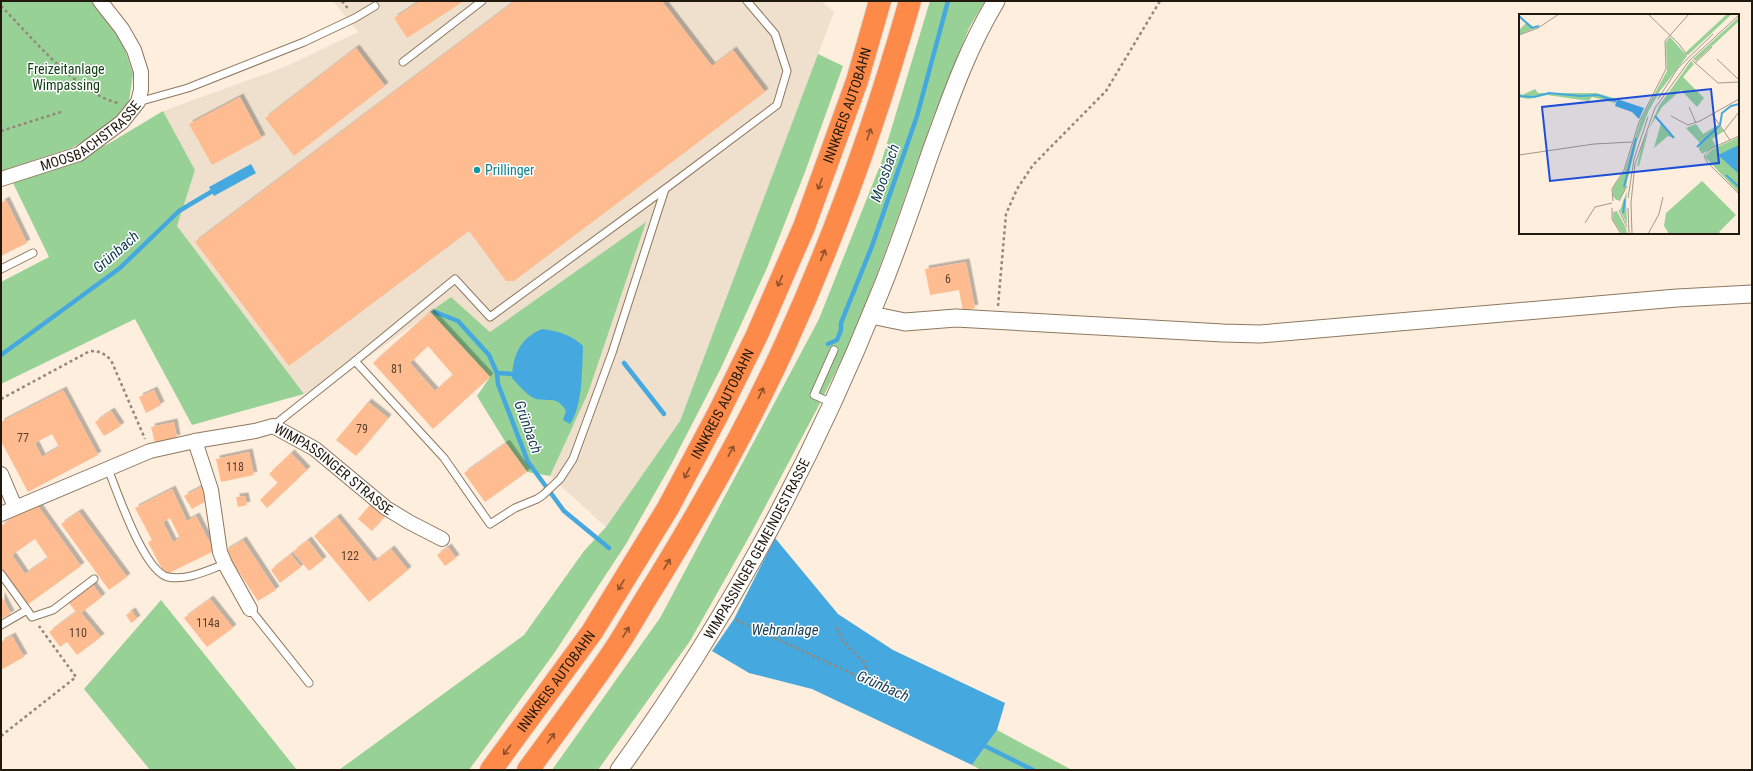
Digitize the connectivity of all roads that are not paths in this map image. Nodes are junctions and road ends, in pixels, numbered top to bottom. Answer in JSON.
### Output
{"nodes":[{"id":1,"x":100,"y":1,"type":"edge"},
{"id":2,"x":482,"y":1,"type":"edge"},
{"id":3,"x":747,"y":1,"type":"edge"},
{"id":4,"x":880,"y":1,"type":"edge"},
{"id":5,"x":910,"y":1,"type":"edge"},
{"id":6,"x":996,"y":1,"type":"edge"},
{"id":7,"x":374,"y":6,"type":"dead end"},
{"id":8,"x":403,"y":62,"type":"dead end"},
{"id":9,"x":138,"y":102,"type":"junction"},
{"id":10,"x":1,"y":179,"type":"edge"},
{"id":11,"x":665,"y":190,"type":"junction"},
{"id":12,"x":33,"y":253,"type":"dead end"},
{"id":13,"x":1,"y":269,"type":"edge"},
{"id":14,"x":1752,"y":294,"type":"edge"},
{"id":15,"x":871,"y":315,"type":"junction"},
{"id":16,"x":834,"y":350,"type":"dead end"},
{"id":17,"x":355,"y":361,"type":"junction"},
{"id":18,"x":832,"y":403,"type":"junction"},
{"id":19,"x":273,"y":426,"type":"junction"},
{"id":20,"x":194,"y":441,"type":"junction"},
{"id":21,"x":108,"y":468,"type":"junction"},
{"id":22,"x":1,"y":474,"type":"edge"},
{"id":23,"x":15,"y":507,"type":"junction"},
{"id":24,"x":1,"y":514,"type":"edge"},
{"id":25,"x":442,"y":539,"type":"dead end"},
{"id":26,"x":225,"y":564,"type":"junction"},
{"id":27,"x":1,"y":574,"type":"edge"},
{"id":28,"x":94,"y":579,"type":"dead end"},
{"id":29,"x":250,"y":609,"type":"joint"},
{"id":30,"x":27,"y":610,"type":"junction"},
{"id":31,"x":1,"y":625,"type":"edge"},
{"id":32,"x":309,"y":683,"type":"dead end"},
{"id":33,"x":491,"y":770,"type":"edge"},
{"id":34,"x":528,"y":770,"type":"edge"},
{"id":35,"x":619,"y":770,"type":"edge"}],
"edges":[{"from":1,"to":9,"type":"street","name":"MOOSBACHSTRASSE"},
{"from":2,"to":8,"type":"lane"},
{"from":3,"to":11,"type":"lane"},
{"from":4,"to":33,"type":"highway","name":"INNKREIS AUTOBAHN","one_way":true},
{"from":34,"to":5,"type":"highway","name":"INNKREIS AUTOBAHN","one_way":true},
{"from":6,"to":15,"type":"street","name":"WIMPASSINGER GEMEINDESTRASSE"},
{"from":7,"to":9,"type":"lane"},
{"from":9,"to":10,"type":"street","name":"MOOSBACHSTRASSE"},
{"from":11,"to":17,"type":"lane"},
{"from":11,"to":17,"type":"lane"},
{"from":12,"to":13,"type":"lane"},
{"from":14,"to":15,"type":"street"},
{"from":15,"to":18,"type":"street","name":"WIMPASSINGER GEMEINDESTRASSE"},
{"from":16,"to":18,"type":"lane"},
{"from":17,"to":19,"type":"lane"},
{"from":18,"to":35,"type":"street","name":"WIMPASSINGER GEMEINDESTRASSE"},
{"from":19,"to":20,"type":"street","name":"WIMPASSINGER STRASSE"},
{"from":19,"to":25,"type":"street","name":"WIMPASSINGER STRASSE"},
{"from":20,"to":21,"type":"street","name":"WIMPASSINGER STRASSE"},
{"from":20,"to":26,"type":"street"},
{"from":21,"to":23,"type":"street","name":"WIMPASSINGER STRASSE"},
{"from":21,"to":26,"type":"lane"},
{"from":22,"to":23,"type":"street"},
{"from":23,"to":24,"type":"street","name":"WIMPASSINGER STRASSE"},
{"from":26,"to":29,"type":"street"},
{"from":27,"to":30,"type":"lane"},
{"from":28,"to":30,"type":"lane"},
{"from":29,"to":32,"type":"lane"},
{"from":30,"to":31,"type":"lane"}]}
